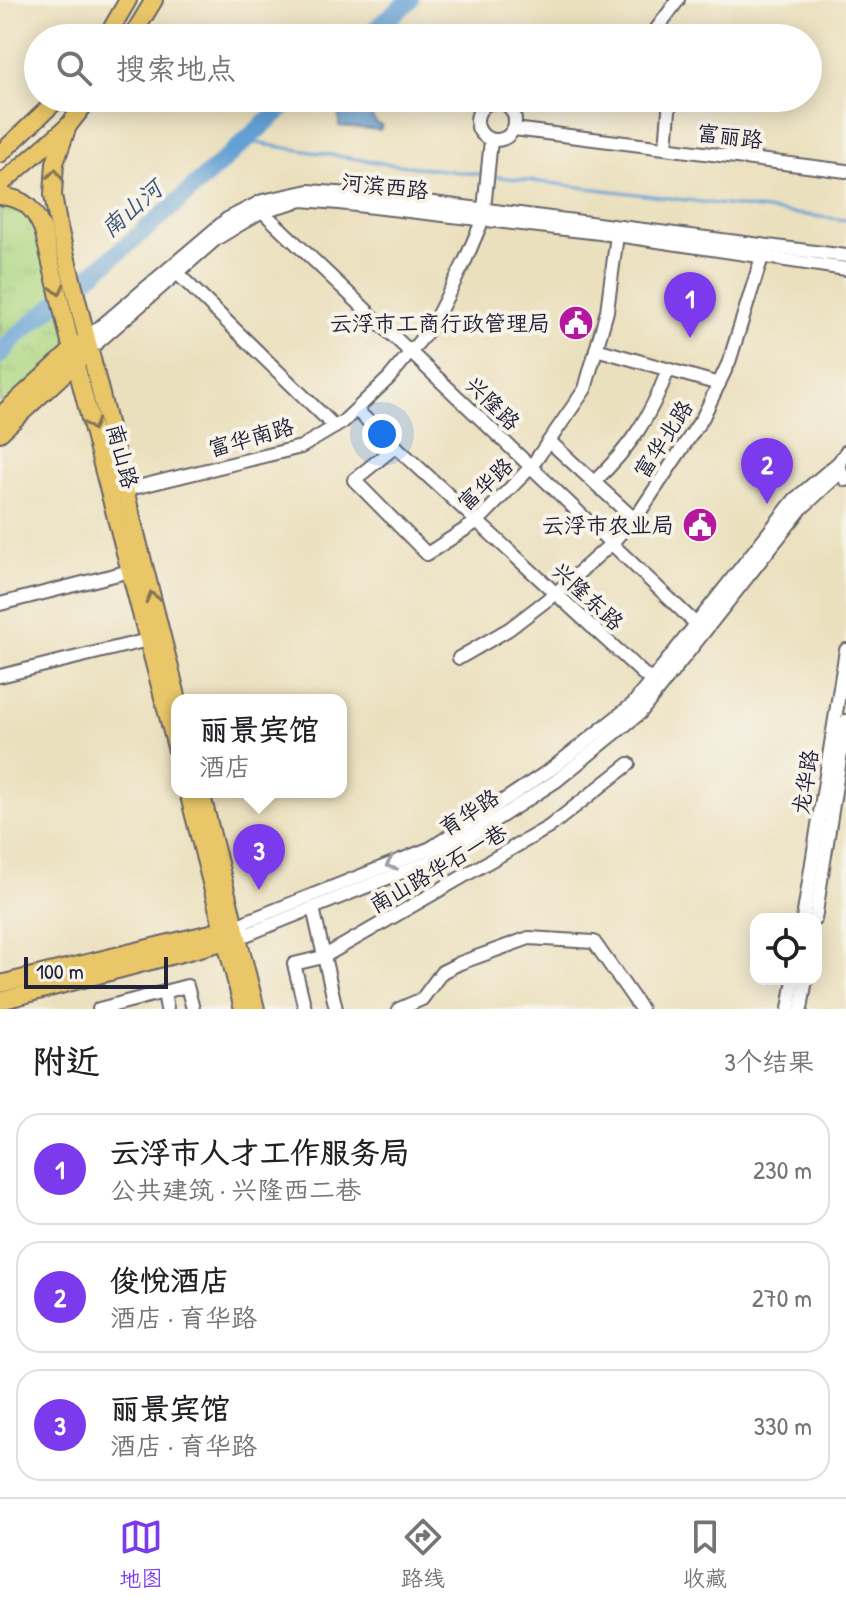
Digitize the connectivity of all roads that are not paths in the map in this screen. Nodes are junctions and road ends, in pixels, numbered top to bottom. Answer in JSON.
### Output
{"nodes":[{"id":1,"x":128,"y":0,"type":"edge"},
{"id":2,"x":154,"y":0,"type":"edge"},
{"id":3,"x":678,"y":0,"type":"edge"},
{"id":4,"x":114,"y":24,"type":"edge"},
{"id":5,"x":139,"y":24,"type":"edge"},
{"id":6,"x":660,"y":24,"type":"edge"},
{"id":7,"x":44,"y":112,"type":"edge"},
{"id":8,"x":79,"y":112,"type":"edge"},
{"id":9,"x":479,"y":112,"type":"edge"},
{"id":10,"x":513,"y":112,"type":"edge"},
{"id":11,"x":669,"y":112,"type":"edge"},
{"id":12,"x":68,"y":126,"type":"junction"},
{"id":13,"x":514,"y":129,"type":"junction"},
{"id":14,"x":491,"y":145,"type":"junction"},
{"id":15,"x":666,"y":148,"type":"junction"},
{"id":16,"x":0,"y":154,"type":"edge"},
{"id":17,"x":846,"y":171,"type":"edge"},
{"id":18,"x":0,"y":185,"type":"edge"},
{"id":19,"x":0,"y":196,"type":"edge"},
{"id":20,"x":484,"y":209,"type":"junction"},
{"id":21,"x":262,"y":211,"type":"junction"},
{"id":22,"x":50,"y":227,"type":"junction"},
{"id":23,"x":617,"y":235,"type":"junction"},
{"id":24,"x":846,"y":256,"type":"edge"},
{"id":25,"x":762,"y":257,"type":"junction"},
{"id":26,"x":846,"y":269,"type":"edge"},
{"id":27,"x":177,"y":273,"type":"junction"},
{"id":28,"x":596,"y":349,"type":"junction"},
{"id":29,"x":81,"y":350,"type":"junction"},
{"id":30,"x":411,"y":352,"type":"junction"},
{"id":31,"x":668,"y":370,"type":"junction"},
{"id":32,"x":719,"y":384,"type":"junction"},
{"id":33,"x":356,"y":410,"type":"junction"},
{"id":34,"x":0,"y":416,"type":"edge"},
{"id":35,"x":335,"y":427,"type":"junction"},
{"id":36,"x":0,"y":433,"type":"edge"},
{"id":37,"x":549,"y":441,"type":"junction"},
{"id":38,"x":396,"y":446,"type":"junction"},
{"id":39,"x":843,"y":466,"type":"edge"},
{"id":40,"x":531,"y":467,"type":"junction"},
{"id":41,"x":594,"y":482,"type":"junction"},
{"id":42,"x":125,"y":490,"type":"junction"},
{"id":43,"x":633,"y":518,"type":"junction"},
{"id":44,"x":478,"y":521,"type":"junction"},
{"id":45,"x":611,"y":544,"type":"junction"},
{"id":46,"x":130,"y":571,"type":"junction"},
{"id":47,"x":556,"y":593,"type":"junction"},
{"id":48,"x":0,"y":604,"type":"edge"},
{"id":49,"x":696,"y":624,"type":"junction"},
{"id":50,"x":148,"y":640,"type":"junction"},
{"id":51,"x":846,"y":650,"type":"edge"},
{"id":52,"x":459,"y":658,"type":"dead end"},
{"id":53,"x":0,"y":676,"type":"edge"},
{"id":54,"x":651,"y":681,"type":"junction"},
{"id":55,"x":176,"y":694,"type":"edge"},
{"id":56,"x":846,"y":721,"type":"edge"},
{"id":57,"x":171,"y":728,"type":"edge"},
{"id":58,"x":629,"y":764,"type":"dead end"},
{"id":59,"x":190,"y":798,"type":"edge"},
{"id":60,"x":202,"y":798,"type":"edge"},
{"id":61,"x":222,"y":899,"type":"junction"},
{"id":62,"x":313,"y":908,"type":"junction"},
{"id":63,"x":804,"y":913,"type":"edge"},
{"id":64,"x":816,"y":913,"type":"edge"},
{"id":65,"x":262,"y":922,"type":"junction"},
{"id":66,"x":231,"y":934,"type":"junction"},
{"id":67,"x":196,"y":944,"type":"junction"},
{"id":68,"x":323,"y":957,"type":"junction"},
{"id":69,"x":238,"y":965,"type":"junction"},
{"id":70,"x":0,"y":984,"type":"edge"},
{"id":71,"x":793,"y":985,"type":"edge"},
{"id":72,"x":805,"y":985,"type":"edge"},
{"id":73,"x":164,"y":992,"type":"junction"},
{"id":74,"x":9,"y":1002,"type":"edge"},
{"id":75,"x":99,"y":1009,"type":"edge"},
{"id":76,"x":167,"y":1009,"type":"edge"},
{"id":77,"x":193,"y":1009,"type":"edge"},
{"id":78,"x":243,"y":1009,"type":"edge"},
{"id":79,"x":256,"y":1009,"type":"edge"},
{"id":80,"x":305,"y":1009,"type":"edge"},
{"id":81,"x":336,"y":1009,"type":"edge"},
{"id":82,"x":399,"y":1009,"type":"edge"},
{"id":83,"x":641,"y":1009,"type":"edge"},
{"id":84,"x":789,"y":1009,"type":"edge"},
{"id":85,"x":801,"y":1009,"type":"edge"}],
"edges":[{"from":1,"to":4,"type":"main road"},
{"from":2,"to":5,"type":"main road"},
{"from":3,"to":6,"type":"street"},
{"from":7,"to":16,"type":"main road"},
{"from":8,"to":12,"type":"main road"},
{"from":9,"to":14,"type":"street"},
{"from":10,"to":13,"type":"street"},
{"from":11,"to":15,"type":"street"},
{"from":12,"to":18,"type":"main road"},
{"from":22,"to":12,"type":"main road","name":"南山路","one_way":true},
{"from":13,"to":14,"type":"street"},
{"from":13,"to":15,"type":"street","name":"富丽路"},
{"from":14,"to":20,"type":"street","name":"富华南路"},
{"from":15,"to":17,"type":"street","name":"富丽路"},
{"from":19,"to":22,"type":"main road","name":"南山路"},
{"from":20,"to":21,"type":"street","name":"河滨西路"},
{"from":20,"to":23,"type":"street","name":"河滨西路"},
{"from":20,"to":24,"type":"street","name":"河滨西路"},
{"from":20,"to":29,"type":"street","name":"河滨西路"},
{"from":20,"to":30,"type":"street","name":"富华南路"},
{"from":21,"to":27,"type":"street","name":"河滨西路"},
{"from":21,"to":30,"type":"street","name":"兴隆路"},
{"from":22,"to":29,"type":"main road","name":"南山路"},
{"from":23,"to":25,"type":"street","name":"河滨西路"},
{"from":23,"to":28,"type":"street","name":"富华路"},
{"from":25,"to":26,"type":"street","name":"河滨西路"},
{"from":25,"to":32,"type":"street","name":"富华北路"},
{"from":27,"to":29,"type":"street","name":"河滨西路"},
{"from":27,"to":35,"type":"street"},
{"from":28,"to":31,"type":"street"},
{"from":28,"to":37,"type":"street","name":"富华路"},
{"from":29,"to":34,"type":"main road","name":"河滨西路"},
{"from":29,"to":36,"type":"main road","name":"河滨西路"},
{"from":29,"to":42,"type":"main road","name":"南山路"},
{"from":29,"to":46,"type":"main road","name":"南山路","one_way":true},
{"from":30,"to":33,"type":"street","name":"富华南路"},
{"from":30,"to":40,"type":"street","name":"兴隆路"},
{"from":31,"to":32,"type":"street"},
{"from":31,"to":41,"type":"street"},
{"from":32,"to":43,"type":"street","name":"富华北路"},
{"from":33,"to":35,"type":"street","name":"富华南路"},
{"from":33,"to":38,"type":"street","name":"兴隆东路"},
{"from":35,"to":42,"type":"street","name":"富华南路"},
{"from":37,"to":40,"type":"street","name":"富华路"},
{"from":37,"to":41,"type":"street"},
{"from":38,"to":44,"type":"street","name":"兴隆东路"},
{"from":38,"to":44,"type":"street","name":"富华路"},
{"from":39,"to":49,"type":"street","name":"育华路"},
{"from":39,"to":62,"type":"street","name":"育华路"},
{"from":40,"to":44,"type":"street","name":"富华路"},
{"from":40,"to":45,"type":"street","name":"兴隆路"},
{"from":41,"to":43,"type":"street"},
{"from":55,"to":42,"type":"main road","name":"南山路","one_way":true},
{"from":43,"to":45,"type":"street","name":"富华北路"},
{"from":44,"to":47,"type":"street","name":"兴隆东路"},
{"from":45,"to":47,"type":"street","name":"富华北路"},
{"from":45,"to":49,"type":"street","name":"兴隆路"},
{"from":46,"to":48,"type":"street"},
{"from":46,"to":50,"type":"main road","name":"南山路"},
{"from":47,"to":52,"type":"street","name":"富华北路"},
{"from":47,"to":54,"type":"street","name":"兴隆东路"},
{"from":49,"to":54,"type":"street","name":"育华路"},
{"from":50,"to":53,"type":"street"},
{"from":50,"to":57,"type":"main road","name":"南山路"},
{"from":51,"to":63,"type":"street","name":"龙华路"},
{"from":54,"to":65,"type":"street","name":"育华路","one_way":true},
{"from":56,"to":64,"type":"street","name":"龙华路"},
{"from":58,"to":68,"type":"street","name":"南山路华石一巷"},
{"from":59,"to":61,"type":"main road"},
{"from":60,"to":61,"type":"main road"},
{"from":61,"to":65,"type":"street"},
{"from":61,"to":66,"type":"main road"},
{"from":61,"to":67,"type":"main road"},
{"from":62,"to":65,"type":"street","name":"育华路"},
{"from":62,"to":68,"type":"street"},
{"from":65,"to":66,"type":"street","name":"育华路"},
{"from":65,"to":69,"type":"street"},
{"from":66,"to":67,"type":"main road","name":"育华路"},
{"from":66,"to":69,"type":"main road"},
{"from":67,"to":69,"type":"main road"},
{"from":67,"to":70,"type":"main road","name":"育华路"},
{"from":67,"to":74,"type":"main road","name":"育华路"},
{"from":68,"to":80,"type":"street","name":"南山路华石一巷"},
{"from":68,"to":81,"type":"street"},
{"from":69,"to":78,"type":"main road"},
{"from":69,"to":79,"type":"main road"},
{"from":71,"to":84,"type":"street"},
{"from":72,"to":85,"type":"street"},
{"from":73,"to":75,"type":"street"},
{"from":73,"to":76,"type":"street"},
{"from":73,"to":77,"type":"street"},
{"from":82,"to":83,"type":"street"}]}
